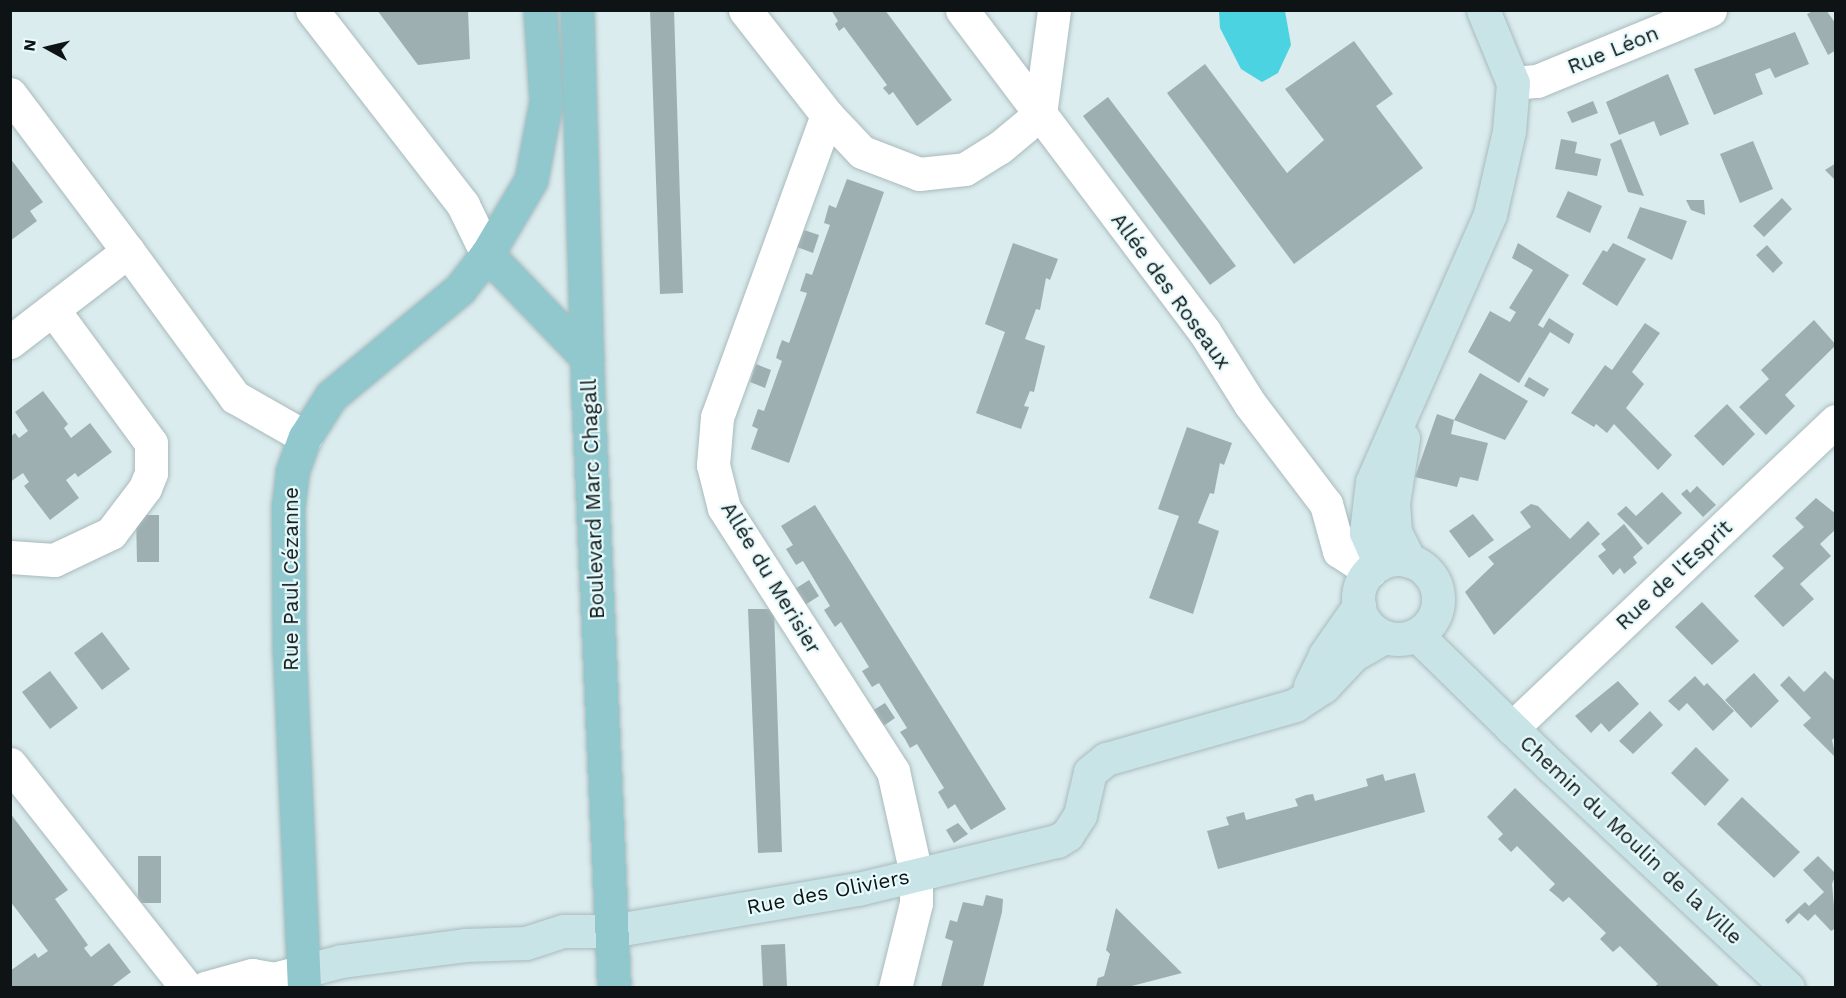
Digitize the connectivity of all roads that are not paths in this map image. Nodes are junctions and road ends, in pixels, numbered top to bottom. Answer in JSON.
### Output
{"nodes":[{"id":1,"x":312,"y":10,"type":"edge"},
{"id":2,"x":540,"y":10,"type":"edge"},
{"id":3,"x":577,"y":10,"type":"edge"},
{"id":4,"x":745,"y":10,"type":"edge"},
{"id":5,"x":962,"y":10,"type":"edge"},
{"id":6,"x":1054,"y":10,"type":"edge"},
{"id":7,"x":1483,"y":10,"type":"edge"},
{"id":8,"x":1710,"y":10,"type":"edge"},
{"id":9,"x":1513,"y":83,"type":"junction"},
{"id":10,"x":10,"y":94,"type":"edge"},
{"id":11,"x":1040,"y":114,"type":"junction"},
{"id":12,"x":827,"y":115,"type":"junction"},
{"id":13,"x":128,"y":250,"type":"junction"},
{"id":14,"x":487,"y":254,"type":"junction"},
{"id":15,"x":54,"y":311,"type":"junction"},
{"id":16,"x":10,"y":342,"type":"edge"},
{"id":17,"x":587,"y":357,"type":"junction"},
{"id":18,"x":1836,"y":421,"type":"edge"},
{"id":19,"x":305,"y":437,"type":"junction"},
{"id":20,"x":10,"y":557,"type":"edge"},
{"id":21,"x":1386,"y":565,"type":"junction"},
{"id":22,"x":1359,"y":606,"type":"junction"},
{"id":23,"x":1427,"y":623,"type":"junction"},
{"id":24,"x":1384,"y":637,"type":"junction"},
{"id":25,"x":1295,"y":705,"type":"junction"},
{"id":26,"x":1512,"y":728,"type":"junction"},
{"id":27,"x":10,"y":764,"type":"edge"},
{"id":28,"x":916,"y":874,"type":"junction"},
{"id":29,"x":611,"y":932,"type":"junction"},
{"id":30,"x":304,"y":979,"type":"edge"},
{"id":31,"x":187,"y":987,"type":"edge"},
{"id":32,"x":205,"y":987,"type":"edge"},
{"id":33,"x":614,"y":987,"type":"edge"},
{"id":34,"x":895,"y":987,"type":"edge"},
{"id":35,"x":1788,"y":987,"type":"edge"}],
"edges":[{"from":1,"to":14,"type":"street"},
{"from":2,"to":14,"type":"main road","name":"Rue Paul Cézanne"},
{"from":3,"to":17,"type":"main road","name":"Boulevard Marc Chagall"},
{"from":4,"to":12,"type":"street"},
{"from":5,"to":11,"type":"street","name":"Allée des Roseaux"},
{"from":6,"to":11,"type":"street"},
{"from":7,"to":9,"type":"street","name":"Chemin du Moulin de la Ville"},
{"from":8,"to":9,"type":"street","name":"Rue Léon"},
{"from":9,"to":21,"type":"street","name":"Chemin du Moulin de la Ville"},
{"from":10,"to":13,"type":"street"},
{"from":11,"to":12,"type":"street"},
{"from":11,"to":21,"type":"street","name":"Allée des Roseaux"},
{"from":12,"to":28,"type":"street","name":"Allée du Merisier"},
{"from":13,"to":15,"type":"street"},
{"from":13,"to":19,"type":"street"},
{"from":14,"to":17,"type":"main road"},
{"from":14,"to":19,"type":"main road","name":"Rue Paul Cézanne"},
{"from":15,"to":16,"type":"street"},
{"from":15,"to":20,"type":"street"},
{"from":17,"to":29,"type":"main road","name":"Boulevard Marc Chagall"},
{"from":18,"to":26,"type":"street","name":"Rue de l'Esprit"},
{"from":19,"to":30,"type":"main road","name":"Rue Paul Cézanne"},
{"from":21,"to":22,"type":"street"},
{"from":21,"to":23,"type":"street","name":"Chemin du Moulin de la Ville"},
{"from":22,"to":24,"type":"street"},
{"from":22,"to":25,"type":"street"},
{"from":23,"to":24,"type":"street"},
{"from":23,"to":26,"type":"street","name":"Chemin du Moulin de la Ville"},
{"from":24,"to":25,"type":"street","name":"Rue des Oliviers"},
{"from":25,"to":28,"type":"street","name":"Rue des Oliviers"},
{"from":26,"to":35,"type":"street","name":"Chemin du Moulin de la Ville"},
{"from":27,"to":31,"type":"street"},
{"from":28,"to":29,"type":"street","name":"Rue des Oliviers"},
{"from":28,"to":34,"type":"street","name":"Allée du Merisier"},
{"from":29,"to":30,"type":"street","name":"Rue des Oliviers"},
{"from":29,"to":33,"type":"main road","name":"Boulevard Marc Chagall"},
{"from":30,"to":32,"type":"street"}]}
